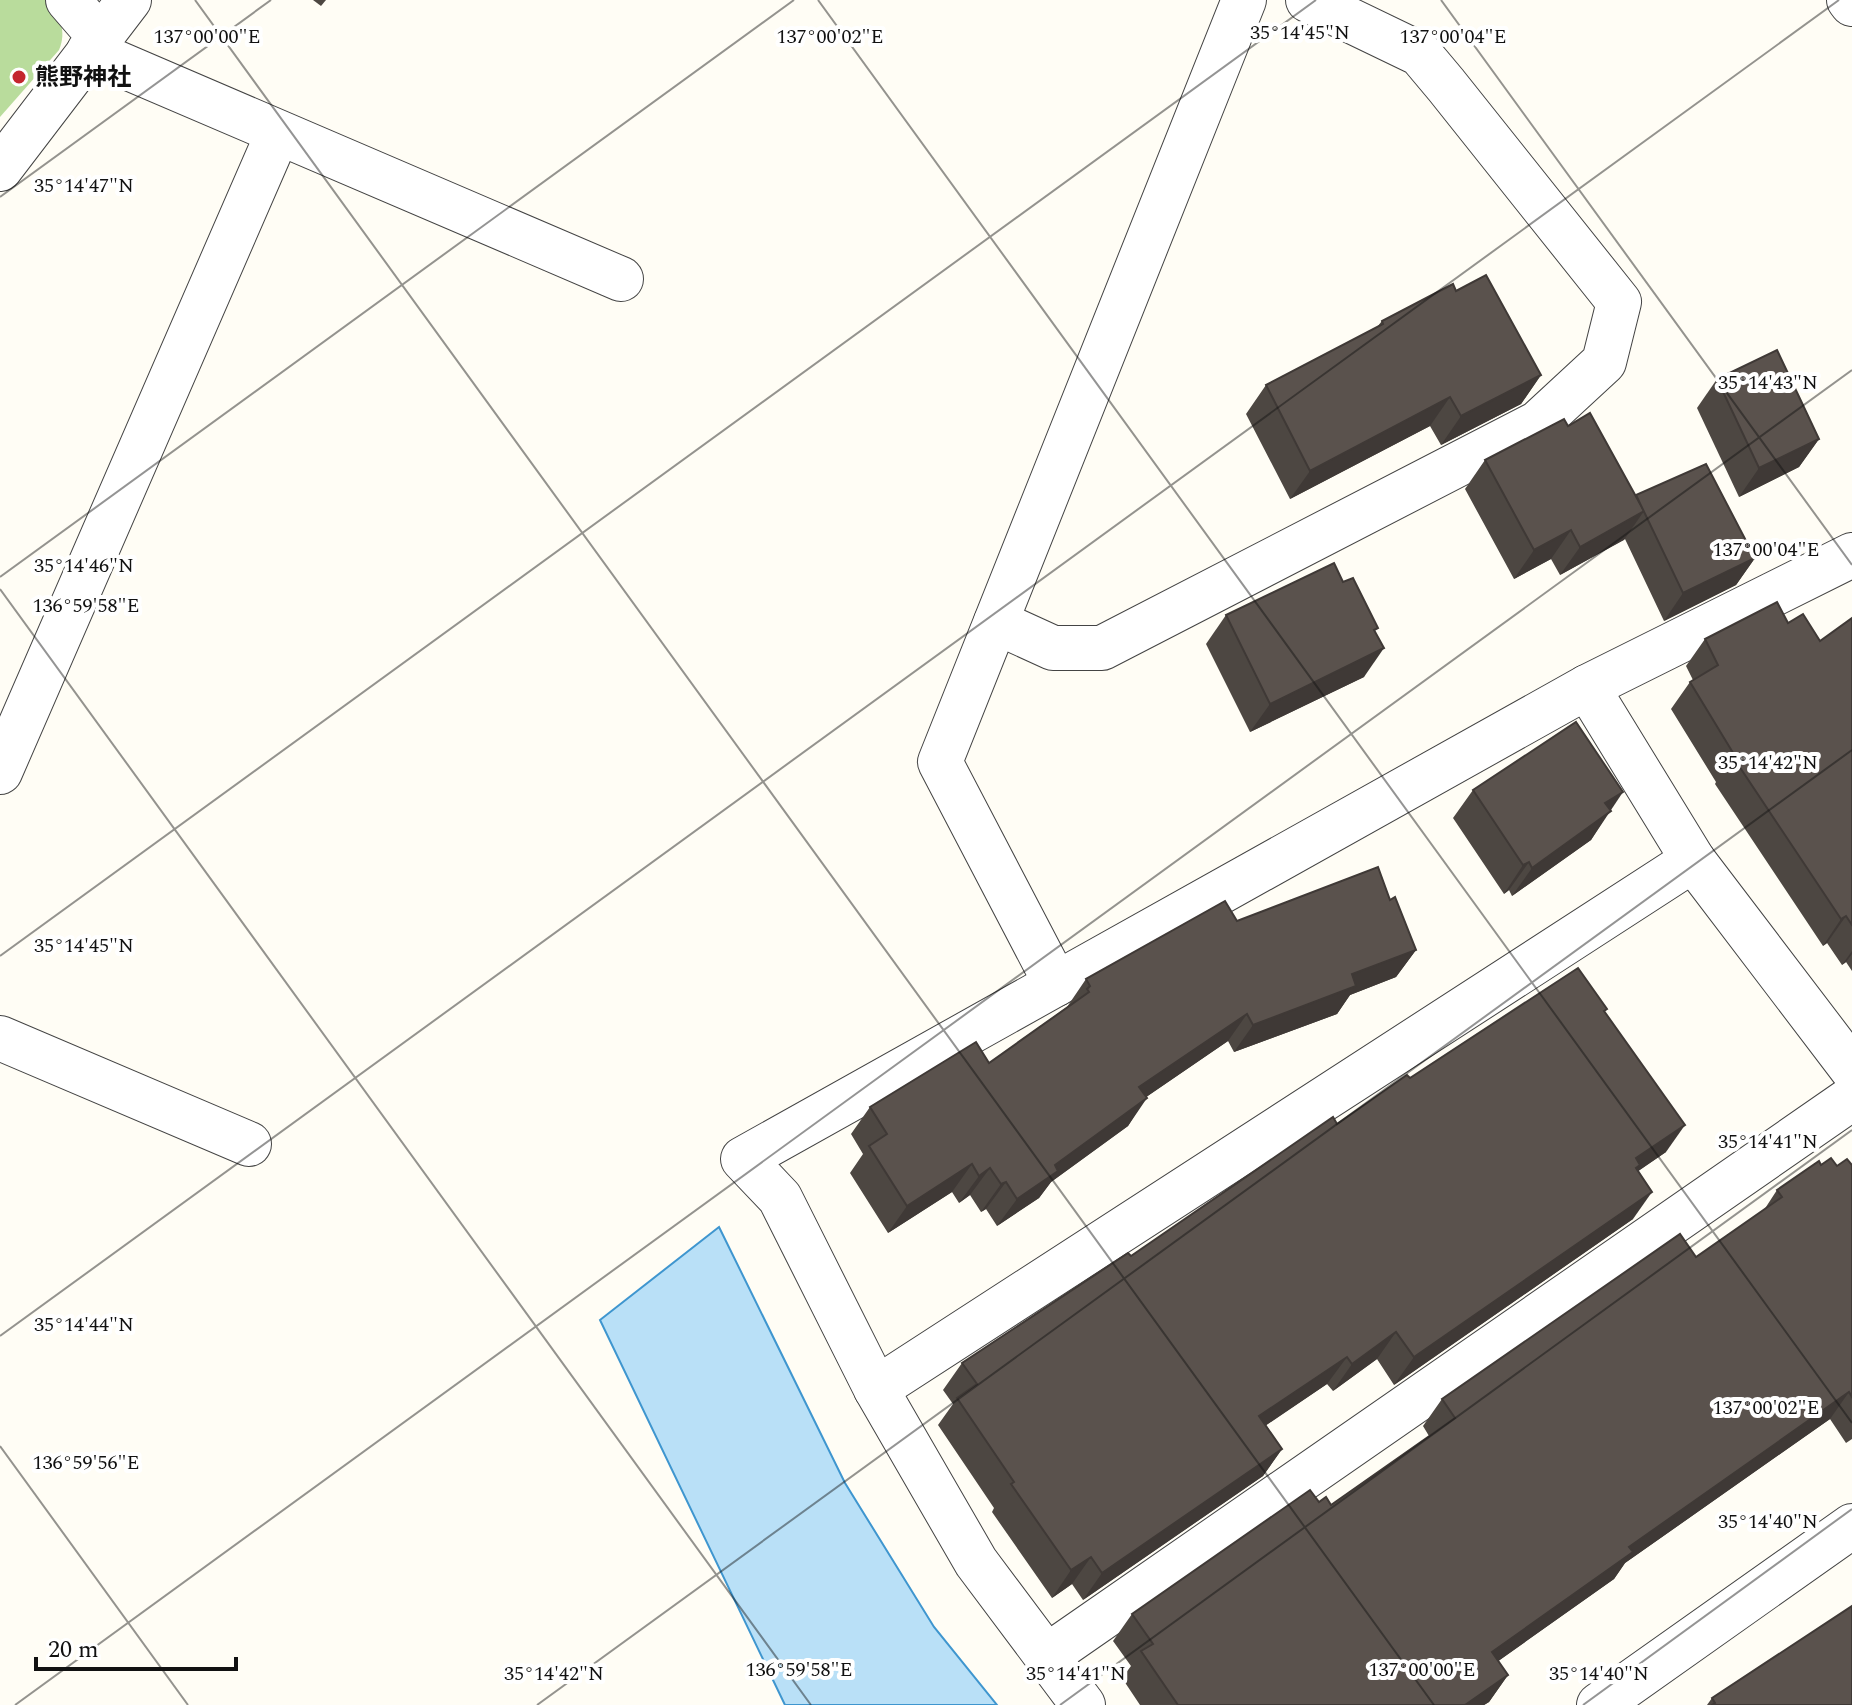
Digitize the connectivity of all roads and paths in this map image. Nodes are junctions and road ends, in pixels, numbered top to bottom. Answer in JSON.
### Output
{"nodes":[{"id":1,"x":68,"y":0,"type":"edge"},
{"id":2,"x":129,"y":0,"type":"edge"},
{"id":3,"x":1244,"y":0,"type":"edge"},
{"id":4,"x":1308,"y":0,"type":"edge"},
{"id":5,"x":94,"y":44,"type":"junction"},
{"id":6,"x":278,"y":133,"type":"junction"},
{"id":7,"x":0,"y":169,"type":"edge"},
{"id":8,"x":621,"y":279,"type":"dead end"},
{"id":9,"x":1852,"y":555,"type":"edge"},
{"id":10,"x":996,"y":622,"type":"junction"},
{"id":11,"x":1587,"y":687,"type":"junction"},
{"id":12,"x":0,"y":772,"type":"edge"},
{"id":13,"x":1693,"y":860,"type":"junction"},
{"id":14,"x":1056,"y":984,"type":"junction"},
{"id":15,"x":0,"y":1038,"type":"edge"},
{"id":16,"x":1852,"y":1069,"type":"edge"},
{"id":17,"x":1852,"y":1098,"type":"edge"},
{"id":18,"x":249,"y":1144,"type":"dead end"},
{"id":19,"x":876,"y":1389,"type":"junction"},
{"id":20,"x":1852,"y":1526,"type":"edge"},
{"id":21,"x":1047,"y":1656,"type":"junction"},
{"id":22,"x":1083,"y":1705,"type":"edge"},
{"id":23,"x":1599,"y":1705,"type":"edge"}],
"edges":[{"from":1,"to":5,"type":"street"},
{"from":2,"to":5,"type":"street"},
{"from":3,"to":10,"type":"street"},
{"from":4,"to":10,"type":"street"},
{"from":5,"to":6,"type":"street"},
{"from":5,"to":7,"type":"street"},
{"from":6,"to":8,"type":"street"},
{"from":6,"to":12,"type":"street"},
{"from":9,"to":11,"type":"street"},
{"from":10,"to":14,"type":"street"},
{"from":11,"to":13,"type":"street"},
{"from":11,"to":14,"type":"street"},
{"from":13,"to":16,"type":"street"},
{"from":13,"to":19,"type":"street"},
{"from":14,"to":19,"type":"street"},
{"from":15,"to":18,"type":"street"},
{"from":17,"to":21,"type":"street"},
{"from":19,"to":21,"type":"street"},
{"from":20,"to":23,"type":"street"},
{"from":21,"to":22,"type":"street"}]}
